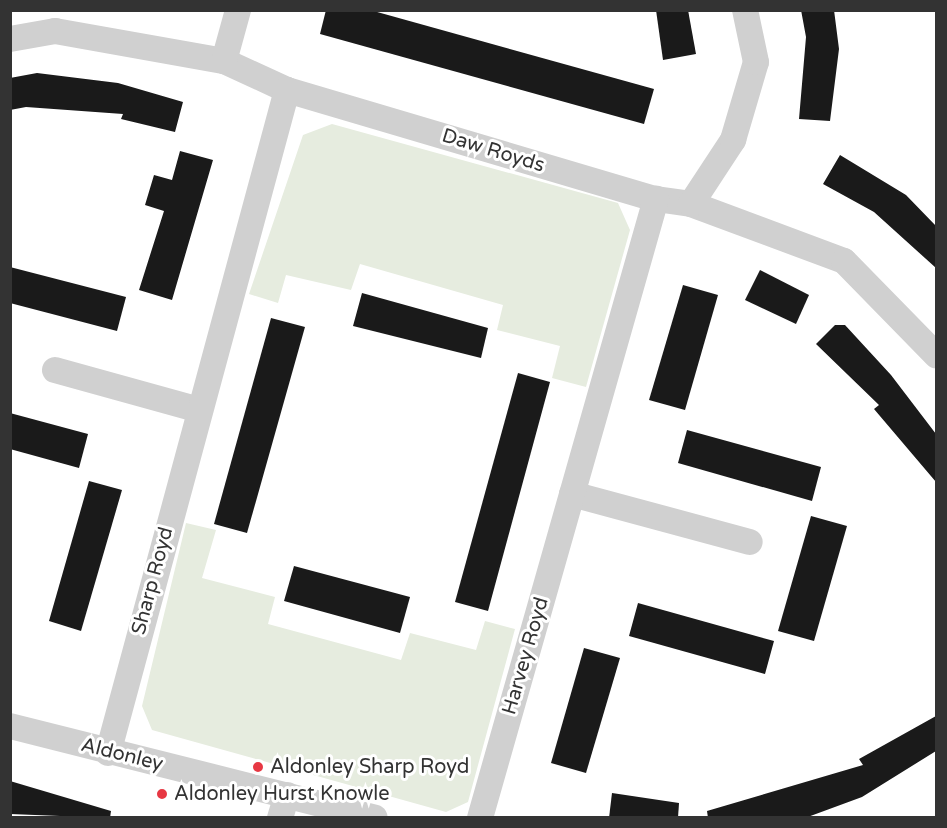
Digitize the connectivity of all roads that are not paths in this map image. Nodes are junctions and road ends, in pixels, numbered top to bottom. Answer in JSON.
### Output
{"nodes":[{"id":1,"x":238,"y":10,"type":"edge"},
{"id":2,"x":746,"y":10,"type":"edge"},
{"id":3,"x":10,"y":39,"type":"edge"},
{"id":4,"x":224,"y":61,"type":"junction"},
{"id":5,"x":287,"y":90,"type":"junction"},
{"id":6,"x":656,"y":199,"type":"junction"},
{"id":7,"x":691,"y":204,"type":"junction"},
{"id":8,"x":936,"y":355,"type":"edge"},
{"id":9,"x":55,"y":370,"type":"dead end"},
{"id":10,"x":199,"y":410,"type":"junction"},
{"id":11,"x":572,"y":494,"type":"junction"},
{"id":12,"x":750,"y":542,"type":"dead end"},
{"id":13,"x":10,"y":726,"type":"edge"},
{"id":14,"x":108,"y":753,"type":"junction"},
{"id":15,"x":284,"y":806,"type":"edge"},
{"id":16,"x":375,"y":818,"type":"edge"},
{"id":17,"x":480,"y":818,"type":"edge"}],
"edges":[{"from":1,"to":4,"type":"street"},
{"from":2,"to":7,"type":"street"},
{"from":3,"to":4,"type":"street","name":"Daw Royds"},
{"from":4,"to":5,"type":"street","name":"Daw Royds"},
{"from":5,"to":6,"type":"street","name":"Daw Royds"},
{"from":5,"to":10,"type":"street","name":"Sharp Royd"},
{"from":6,"to":7,"type":"street","name":"Daw Royds"},
{"from":6,"to":11,"type":"street","name":"Harvey Royd"},
{"from":7,"to":8,"type":"street","name":"Daw Royds"},
{"from":9,"to":10,"type":"street"},
{"from":10,"to":14,"type":"street","name":"Sharp Royd"},
{"from":11,"to":12,"type":"street"},
{"from":11,"to":17,"type":"street","name":"Harvey Royd"},
{"from":13,"to":14,"type":"street","name":"Aldonley"},
{"from":14,"to":15,"type":"street","name":"Aldonley"},
{"from":15,"to":16,"type":"street","name":"Aldonley"}]}
